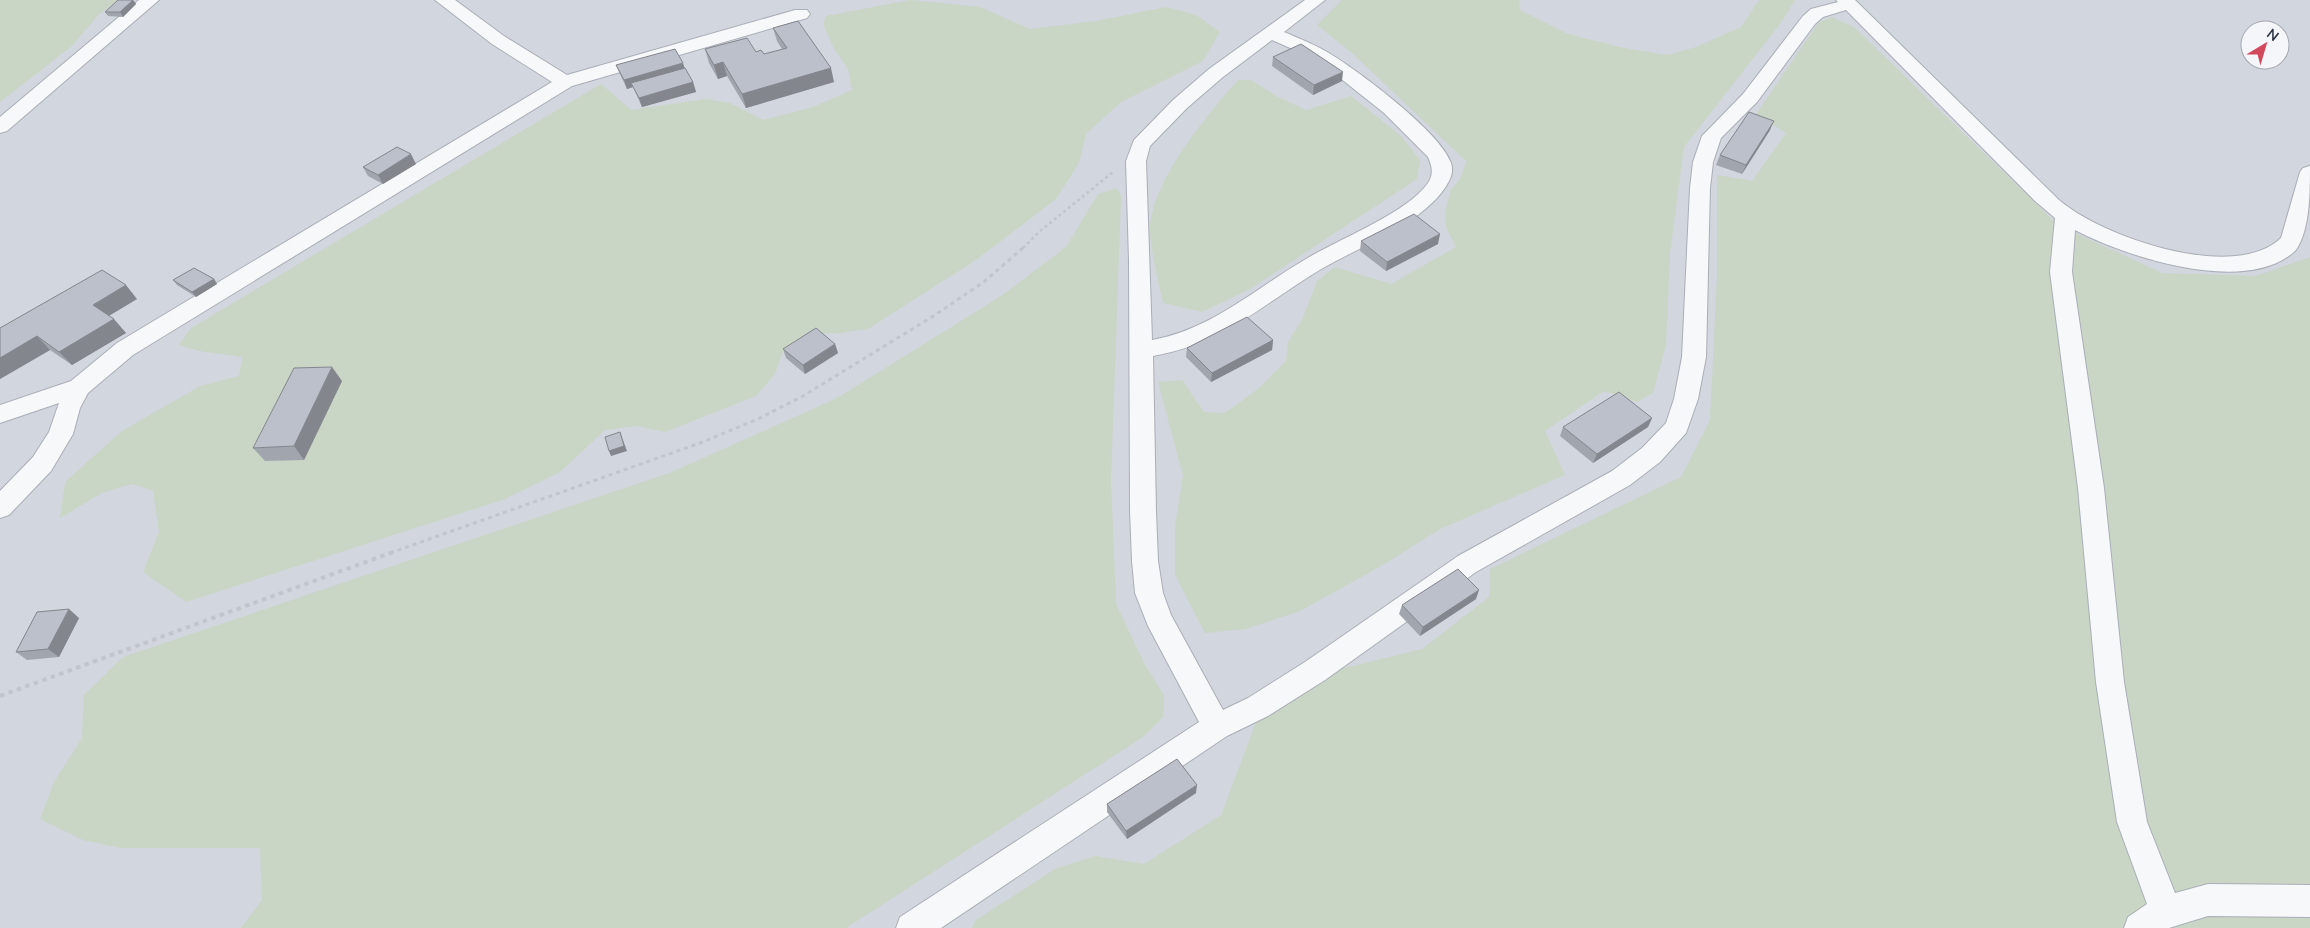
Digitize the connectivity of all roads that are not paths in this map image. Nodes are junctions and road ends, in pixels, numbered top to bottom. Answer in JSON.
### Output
{"nodes":[{"id":1,"x":150,"y":0,"type":"edge"},
{"id":2,"x":444,"y":0,"type":"edge"},
{"id":3,"x":1316,"y":0,"type":"edge"},
{"id":4,"x":1847,"y":2,"type":"edge"},
{"id":5,"x":800,"y":14,"type":"dead end"},
{"id":6,"x":1271,"y":33,"type":"junction"},
{"id":7,"x":565,"y":82,"type":"junction"},
{"id":8,"x":0,"y":126,"type":"edge"},
{"id":9,"x":2310,"y":172,"type":"edge"},
{"id":10,"x":2066,"y":216,"type":"junction"},
{"id":11,"x":2300,"y":246,"type":"edge"},
{"id":12,"x":1141,"y":350,"type":"junction"},
{"id":13,"x":79,"y":387,"type":"junction"},
{"id":14,"x":0,"y":414,"type":"edge"},
{"id":15,"x":0,"y":508,"type":"edge"},
{"id":16,"x":1217,"y":727,"type":"junction"},
{"id":17,"x":2310,"y":901,"type":"edge"},
{"id":18,"x":2153,"y":920,"type":"edge"},
{"id":19,"x":912,"y":928,"type":"edge"}],
"edges":[{"from":1,"to":8,"type":"street"},
{"from":2,"to":7,"type":"street"},
{"from":3,"to":6,"type":"street"},
{"from":4,"to":10,"type":"street"},
{"from":4,"to":16,"type":"street"},
{"from":5,"to":7,"type":"street"},
{"from":6,"to":12,"type":"street"},
{"from":6,"to":12,"type":"street"},
{"from":7,"to":13,"type":"street"},
{"from":9,"to":11,"type":"street"},
{"from":10,"to":11,"type":"street"},
{"from":10,"to":18,"type":"street"},
{"from":12,"to":16,"type":"street"},
{"from":13,"to":14,"type":"street"},
{"from":13,"to":15,"type":"street"},
{"from":16,"to":19,"type":"street"},
{"from":17,"to":18,"type":"street"}]}
